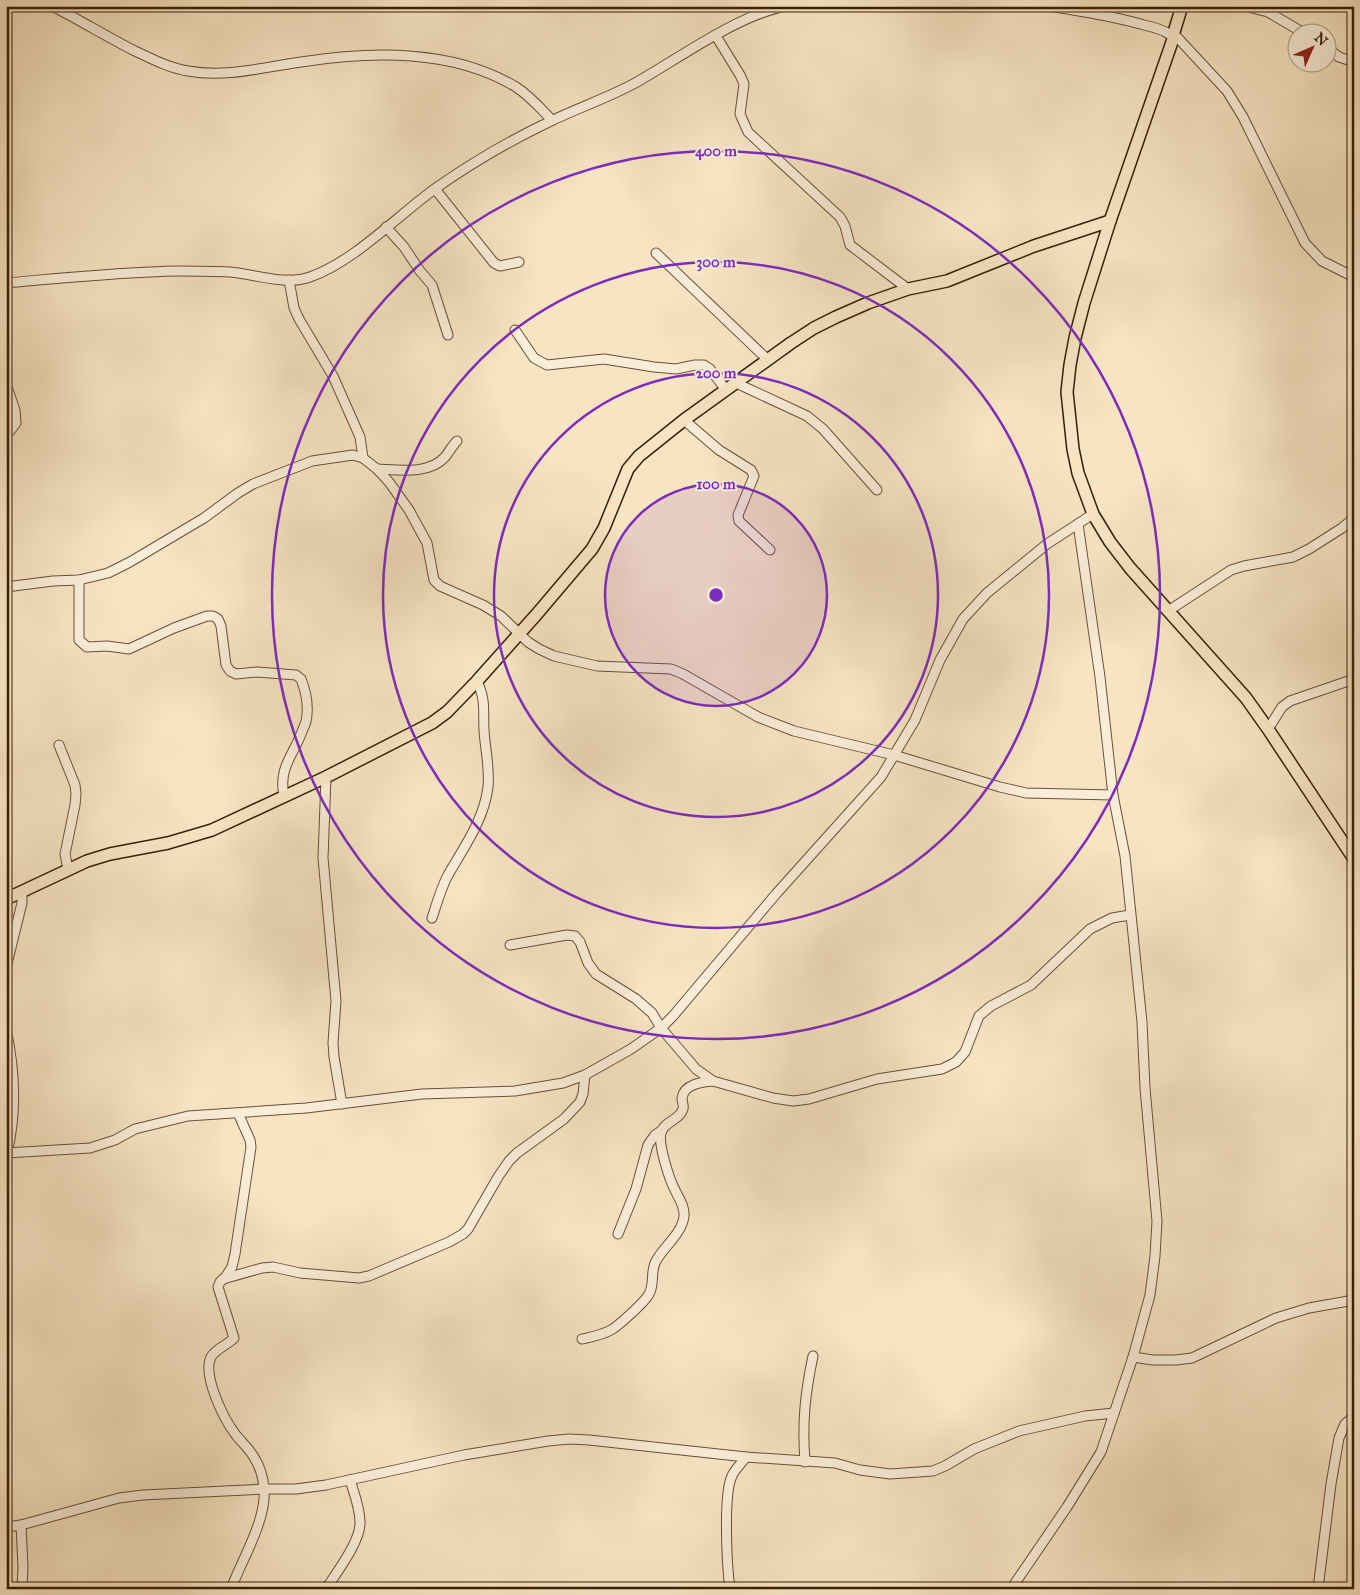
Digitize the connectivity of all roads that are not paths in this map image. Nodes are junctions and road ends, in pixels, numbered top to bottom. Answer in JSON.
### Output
{"nodes":[{"id":1,"x":52,"y":6,"type":"edge"},
{"id":2,"x":786,"y":6,"type":"edge"},
{"id":3,"x":1048,"y":6,"type":"edge"},
{"id":4,"x":1182,"y":6,"type":"edge"},
{"id":5,"x":1244,"y":6,"type":"edge"},
{"id":6,"x":1288,"y":24,"type":"edge"},
{"id":7,"x":716,"y":36,"type":"junction"},
{"id":8,"x":1173,"y":36,"type":"junction"},
{"id":9,"x":1338,"y":56,"type":"edge"},
{"id":10,"x":1354,"y":62,"type":"edge"},
{"id":11,"x":552,"y":120,"type":"junction"},
{"id":12,"x":435,"y":189,"type":"junction"},
{"id":13,"x":1110,"y":221,"type":"junction"},
{"id":14,"x":386,"y":227,"type":"junction"},
{"id":15,"x":656,"y":253,"type":"dead end"},
{"id":16,"x":519,"y":262,"type":"dead end"},
{"id":17,"x":1354,"y":277,"type":"edge"},
{"id":18,"x":289,"y":280,"type":"junction"},
{"id":19,"x":6,"y":283,"type":"edge"},
{"id":20,"x":908,"y":289,"type":"junction"},
{"id":21,"x":515,"y":330,"type":"dead end"},
{"id":22,"x":448,"y":335,"type":"dead end"},
{"id":23,"x":768,"y":360,"type":"junction"},
{"id":24,"x":736,"y":383,"type":"junction"},
{"id":25,"x":6,"y":384,"type":"edge"},
{"id":26,"x":726,"y":390,"type":"junction"},
{"id":27,"x":684,"y":420,"type":"junction"},
{"id":28,"x":6,"y":433,"type":"edge"},
{"id":29,"x":457,"y":441,"type":"dead end"},
{"id":30,"x":364,"y":458,"type":"junction"},
{"id":31,"x":377,"y":469,"type":"junction"},
{"id":32,"x":877,"y":490,"type":"dead end"},
{"id":33,"x":1093,"y":514,"type":"junction"},
{"id":34,"x":1354,"y":518,"type":"edge"},
{"id":35,"x":1078,"y":524,"type":"junction"},
{"id":36,"x":770,"y":550,"type":"dead end"},
{"id":37,"x":79,"y":580,"type":"junction"},
{"id":38,"x":6,"y":587,"type":"edge"},
{"id":39,"x":1168,"y":611,"type":"junction"},
{"id":40,"x":519,"y":634,"type":"junction"},
{"id":41,"x":1354,"y":679,"type":"edge"},
{"id":42,"x":477,"y":681,"type":"junction"},
{"id":43,"x":1268,"y":729,"type":"junction"},
{"id":44,"x":59,"y":745,"type":"dead end"},
{"id":45,"x":894,"y":755,"type":"junction"},
{"id":46,"x":326,"y":777,"type":"junction"},
{"id":47,"x":1113,"y":795,"type":"junction"},
{"id":48,"x":284,"y":796,"type":"junction"},
{"id":49,"x":1354,"y":859,"type":"edge"},
{"id":50,"x":68,"y":869,"type":"junction"},
{"id":51,"x":22,"y":892,"type":"junction"},
{"id":52,"x":6,"y":899,"type":"edge"},
{"id":53,"x":1130,"y":915,"type":"junction"},
{"id":54,"x":432,"y":918,"type":"dead end"},
{"id":55,"x":510,"y":945,"type":"dead end"},
{"id":56,"x":6,"y":968,"type":"edge"},
{"id":57,"x":661,"y":1028,"type":"junction"},
{"id":58,"x":6,"y":1029,"type":"edge"},
{"id":59,"x":585,"y":1075,"type":"junction"},
{"id":60,"x":713,"y":1081,"type":"junction"},
{"id":61,"x":342,"y":1104,"type":"junction"},
{"id":62,"x":238,"y":1113,"type":"junction"},
{"id":63,"x":661,"y":1131,"type":"junction"},
{"id":64,"x":7,"y":1153,"type":"edge"},
{"id":65,"x":618,"y":1234,"type":"dead end"},
{"id":66,"x":224,"y":1279,"type":"junction"},
{"id":67,"x":1354,"y":1300,"type":"edge"},
{"id":68,"x":582,"y":1339,"type":"dead end"},
{"id":69,"x":813,"y":1356,"type":"dead end"},
{"id":70,"x":1134,"y":1356,"type":"junction"},
{"id":71,"x":1114,"y":1413,"type":"junction"},
{"id":72,"x":1354,"y":1416,"type":"edge"},
{"id":73,"x":746,"y":1457,"type":"junction"},
{"id":74,"x":805,"y":1462,"type":"junction"},
{"id":75,"x":350,"y":1480,"type":"junction"},
{"id":76,"x":264,"y":1489,"type":"junction"},
{"id":77,"x":21,"y":1525,"type":"junction"},
{"id":78,"x":6,"y":1527,"type":"edge"},
{"id":79,"x":22,"y":1589,"type":"edge"},
{"id":80,"x":231,"y":1589,"type":"edge"},
{"id":81,"x":326,"y":1589,"type":"edge"},
{"id":82,"x":730,"y":1589,"type":"edge"},
{"id":83,"x":1011,"y":1589,"type":"edge"},
{"id":84,"x":1318,"y":1589,"type":"edge"}],
"edges":[{"from":1,"to":11,"type":"street"},
{"from":2,"to":7,"type":"street"},
{"from":3,"to":8,"type":"street"},
{"from":4,"to":8,"type":"main road"},
{"from":5,"to":6,"type":"street"},
{"from":7,"to":11,"type":"street"},
{"from":7,"to":20,"type":"street"},
{"from":8,"to":13,"type":"main road"},
{"from":8,"to":17,"type":"street"},
{"from":9,"to":10,"type":"street"},
{"from":11,"to":12,"type":"street"},
{"from":12,"to":14,"type":"street"},
{"from":12,"to":16,"type":"street"},
{"from":13,"to":20,"type":"main road"},
{"from":13,"to":33,"type":"main road"},
{"from":14,"to":18,"type":"street"},
{"from":14,"to":22,"type":"street"},
{"from":15,"to":23,"type":"street"},
{"from":18,"to":19,"type":"street"},
{"from":18,"to":30,"type":"street"},
{"from":20,"to":23,"type":"main road"},
{"from":21,"to":26,"type":"street"},
{"from":23,"to":24,"type":"main road"},
{"from":24,"to":26,"type":"main road"},
{"from":24,"to":32,"type":"street"},
{"from":25,"to":28,"type":"street"},
{"from":26,"to":27,"type":"main road"},
{"from":27,"to":36,"type":"street"},
{"from":27,"to":40,"type":"main road"},
{"from":29,"to":31,"type":"street"},
{"from":30,"to":31,"type":"street"},
{"from":30,"to":37,"type":"street"},
{"from":31,"to":40,"type":"street"},
{"from":33,"to":35,"type":"street"},
{"from":33,"to":39,"type":"main road"},
{"from":34,"to":39,"type":"street"},
{"from":35,"to":45,"type":"street"},
{"from":35,"to":47,"type":"street"},
{"from":37,"to":38,"type":"street"},
{"from":37,"to":48,"type":"street"},
{"from":39,"to":43,"type":"main road"},
{"from":40,"to":42,"type":"main road"},
{"from":40,"to":45,"type":"street"},
{"from":41,"to":43,"type":"street"},
{"from":42,"to":46,"type":"main road"},
{"from":42,"to":54,"type":"street"},
{"from":43,"to":49,"type":"main road"},
{"from":44,"to":50,"type":"street"},
{"from":45,"to":47,"type":"street"},
{"from":45,"to":57,"type":"street"},
{"from":46,"to":48,"type":"main road"},
{"from":46,"to":61,"type":"street"},
{"from":47,"to":53,"type":"street"},
{"from":48,"to":50,"type":"main road"},
{"from":50,"to":51,"type":"main road"},
{"from":51,"to":52,"type":"main road"},
{"from":51,"to":56,"type":"street"},
{"from":53,"to":60,"type":"street"},
{"from":53,"to":70,"type":"street"},
{"from":55,"to":57,"type":"street"},
{"from":57,"to":59,"type":"street"},
{"from":57,"to":60,"type":"street"},
{"from":58,"to":64,"type":"street"},
{"from":59,"to":61,"type":"street"},
{"from":59,"to":66,"type":"street"},
{"from":60,"to":63,"type":"street"},
{"from":61,"to":62,"type":"street"},
{"from":62,"to":64,"type":"street"},
{"from":62,"to":66,"type":"street"},
{"from":63,"to":65,"type":"street"},
{"from":63,"to":68,"type":"street"},
{"from":66,"to":76,"type":"street"},
{"from":67,"to":70,"type":"street"},
{"from":69,"to":74,"type":"street"},
{"from":70,"to":71,"type":"street"},
{"from":71,"to":74,"type":"street"},
{"from":71,"to":83,"type":"street"},
{"from":72,"to":84,"type":"street"},
{"from":73,"to":74,"type":"street"},
{"from":73,"to":75,"type":"street"},
{"from":73,"to":82,"type":"street"},
{"from":75,"to":76,"type":"street"},
{"from":75,"to":81,"type":"street"},
{"from":76,"to":77,"type":"street"},
{"from":76,"to":80,"type":"street"},
{"from":77,"to":78,"type":"street"},
{"from":77,"to":79,"type":"street"}]}
